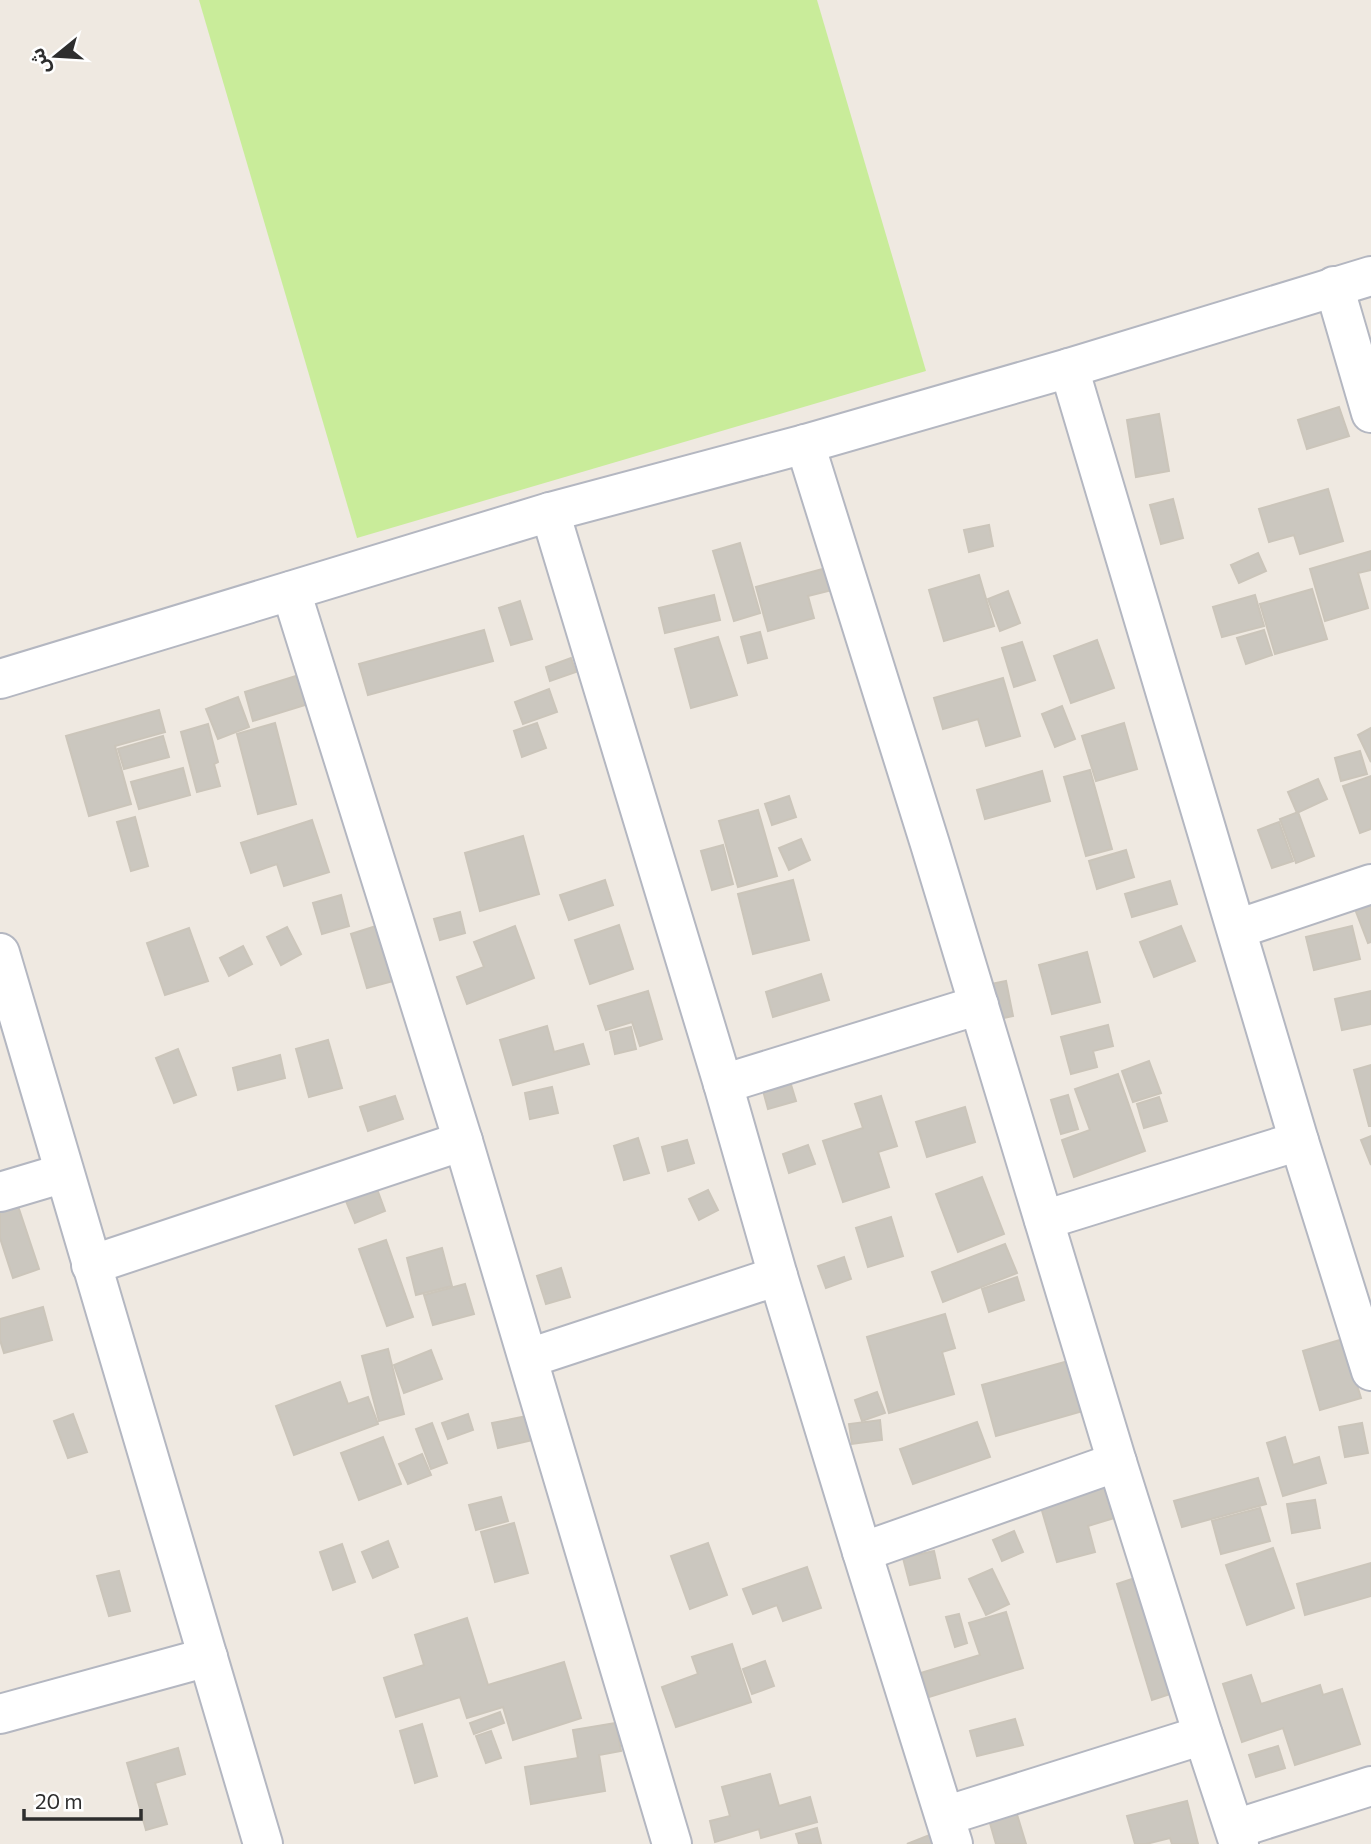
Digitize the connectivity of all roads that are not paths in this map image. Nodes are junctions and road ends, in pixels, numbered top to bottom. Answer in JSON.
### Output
{"nodes":[{"id":1,"x":1371,"y":276,"type":"edge"},
{"id":2,"x":1334,"y":286,"type":"junction"},
{"id":3,"x":1069,"y":368,"type":"junction"},
{"id":4,"x":1371,"y":413,"type":"edge"},
{"id":5,"x":805,"y":444,"type":"junction"},
{"id":6,"x":550,"y":512,"type":"junction"},
{"id":7,"x":291,"y":591,"type":"junction"},
{"id":8,"x":0,"y":679,"type":"edge"},
{"id":9,"x":1371,"y":884,"type":"edge"},
{"id":10,"x":1237,"y":929,"type":"junction"},
{"id":11,"x":0,"y":953,"type":"edge"},
{"id":12,"x":979,"y":1005,"type":"junction"},
{"id":13,"x":723,"y":1084,"type":"junction"},
{"id":14,"x":463,"y":1141,"type":"junction"},
{"id":15,"x":1299,"y":1141,"type":"junction"},
{"id":16,"x":64,"y":1173,"type":"junction"},
{"id":17,"x":0,"y":1192,"type":"edge"},
{"id":18,"x":1044,"y":1220,"type":"junction"},
{"id":19,"x":91,"y":1265,"type":"junction"},
{"id":20,"x":778,"y":1276,"type":"junction"},
{"id":21,"x":529,"y":1357,"type":"junction"},
{"id":22,"x":1371,"y":1371,"type":"edge"},
{"id":23,"x":1117,"y":1462,"type":"junction"},
{"id":24,"x":862,"y":1552,"type":"junction"},
{"id":25,"x":208,"y":1657,"type":"junction"},
{"id":26,"x":0,"y":1714,"type":"edge"},
{"id":27,"x":1203,"y":1735,"type":"junction"},
{"id":28,"x":1371,"y":1786,"type":"edge"},
{"id":29,"x":949,"y":1830,"type":"edge"},
{"id":30,"x":1237,"y":1837,"type":"edge"},
{"id":31,"x":263,"y":1844,"type":"edge"},
{"id":32,"x":672,"y":1844,"type":"edge"}],
"edges":[{"from":1,"to":2,"type":"street"},
{"from":2,"to":3,"type":"street"},
{"from":2,"to":4,"type":"street"},
{"from":3,"to":5,"type":"street"},
{"from":3,"to":10,"type":"street"},
{"from":5,"to":6,"type":"street"},
{"from":5,"to":12,"type":"street"},
{"from":6,"to":7,"type":"street"},
{"from":6,"to":13,"type":"street"},
{"from":7,"to":8,"type":"street"},
{"from":7,"to":14,"type":"street"},
{"from":9,"to":10,"type":"street"},
{"from":10,"to":15,"type":"street"},
{"from":11,"to":16,"type":"street"},
{"from":12,"to":13,"type":"street"},
{"from":12,"to":18,"type":"street"},
{"from":13,"to":20,"type":"street"},
{"from":14,"to":19,"type":"street"},
{"from":14,"to":21,"type":"street"},
{"from":15,"to":18,"type":"street"},
{"from":15,"to":22,"type":"street"},
{"from":16,"to":17,"type":"street"},
{"from":16,"to":19,"type":"street"},
{"from":18,"to":23,"type":"street"},
{"from":19,"to":25,"type":"street"},
{"from":20,"to":21,"type":"street"},
{"from":20,"to":24,"type":"street"},
{"from":21,"to":32,"type":"street"},
{"from":23,"to":24,"type":"street"},
{"from":23,"to":27,"type":"street"},
{"from":24,"to":29,"type":"street"},
{"from":25,"to":26,"type":"street"},
{"from":25,"to":31,"type":"street"},
{"from":27,"to":29,"type":"street"},
{"from":27,"to":30,"type":"street"},
{"from":28,"to":30,"type":"street"}]}
